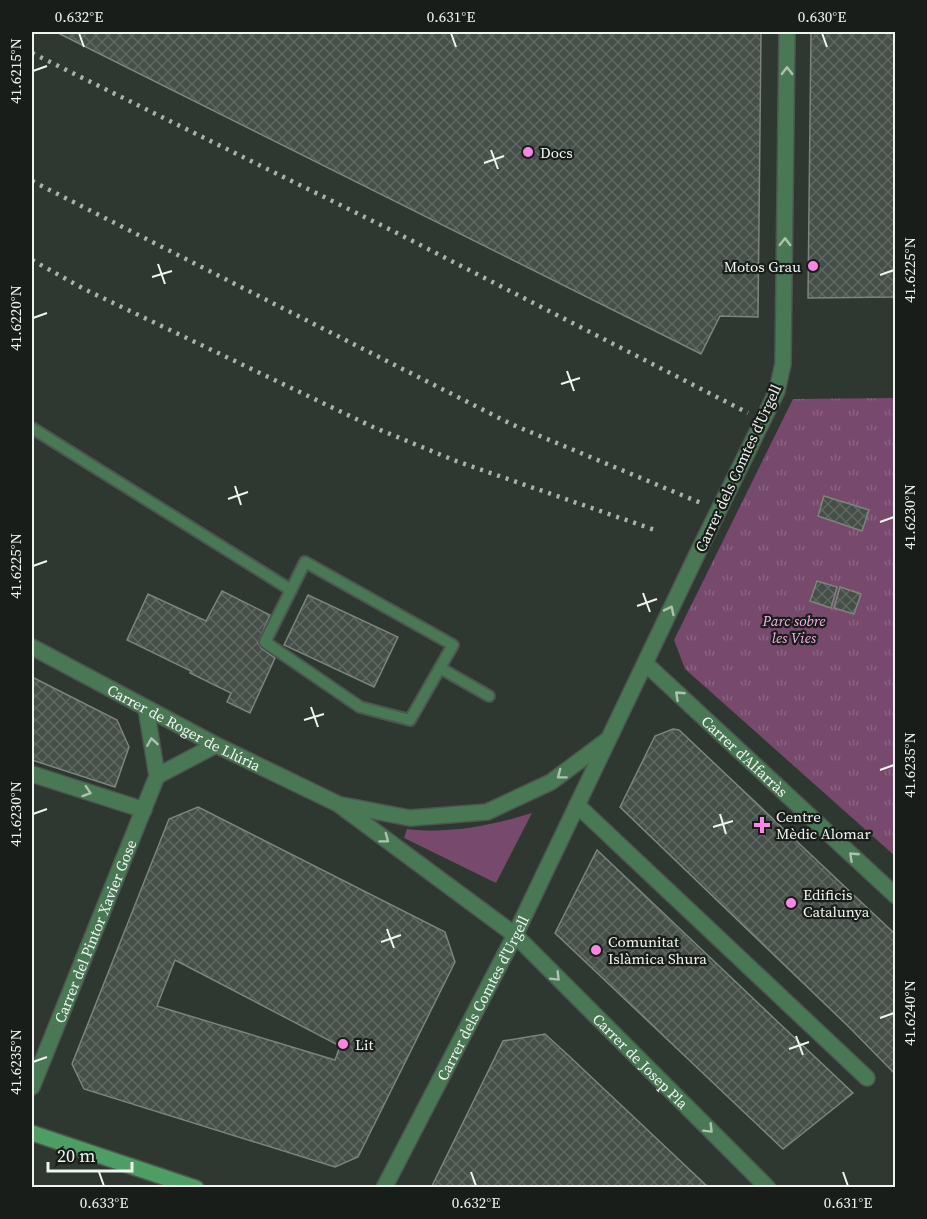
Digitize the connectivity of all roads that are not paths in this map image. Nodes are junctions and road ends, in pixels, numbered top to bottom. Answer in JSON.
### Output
{"nodes":[{"id":1,"x":787,"y":32,"type":"edge"},
{"id":2,"x":32,"y":428,"type":"edge"},
{"id":3,"x":291,"y":590,"type":"junction"},
{"id":4,"x":32,"y":647,"type":"edge"},
{"id":5,"x":646,"y":664,"type":"junction"},
{"id":6,"x":440,"y":668,"type":"junction"},
{"id":7,"x":489,"y":696,"type":"dead end"},
{"id":8,"x":146,"y":708,"type":"junction"},
{"id":9,"x":608,"y":740,"type":"junction"},
{"id":10,"x":216,"y":745,"type":"junction"},
{"id":11,"x":32,"y":774,"type":"edge"},
{"id":12,"x":157,"y":776,"type":"junction"},
{"id":13,"x":338,"y":804,"type":"junction"},
{"id":14,"x":577,"y":805,"type":"junction"},
{"id":15,"x":144,"y":810,"type":"junction"},
{"id":16,"x":896,"y":896,"type":"edge"},
{"id":17,"x":515,"y":935,"type":"junction"},
{"id":18,"x":867,"y":1078,"type":"dead end"},
{"id":19,"x":32,"y":1087,"type":"edge"},
{"id":20,"x":32,"y":1133,"type":"edge"},
{"id":21,"x":196,"y":1188,"type":"edge"},
{"id":22,"x":384,"y":1188,"type":"edge"},
{"id":23,"x":768,"y":1188,"type":"edge"}],
"edges":[{"from":5,"to":1,"type":"street","name":"Carrer dels Comtes d'Urgell","one_way":true,"bridge":true},
{"from":2,"to":3,"type":"lane"},
{"from":3,"to":6,"type":"lane"},
{"from":3,"to":6,"type":"lane"},
{"from":4,"to":8,"type":"street","name":"Carrer de Roger de Llúria"},
{"from":5,"to":9,"type":"street","name":"Carrer dels Comtes d'Urgell"},
{"from":16,"to":5,"type":"street","name":"Carrer d'Alfarràs","one_way":true},
{"from":6,"to":7,"type":"lane"},
{"from":8,"to":10,"type":"street","name":"Carrer de Roger de Llúria"},
{"from":12,"to":8,"type":"street","one_way":true},
{"from":9,"to":13,"type":"street","name":"Carrer de Roger de Llúria","one_way":true},
{"from":9,"to":14,"type":"street","name":"Carrer dels Comtes d'Urgell"},
{"from":10,"to":12,"type":"street"},
{"from":10,"to":13,"type":"street","name":"Carrer de Roger de Llúria"},
{"from":11,"to":15,"type":"street","one_way":true},
{"from":12,"to":15,"type":"street","name":"Carrer del Pintor Xavier Gose"},
{"from":13,"to":17,"type":"street","name":"Carrer de Roger de Llúria","one_way":true},
{"from":14,"to":17,"type":"street","name":"Carrer dels Comtes d'Urgell"},
{"from":14,"to":18,"type":"street"},
{"from":15,"to":19,"type":"street","name":"Carrer del Pintor Xavier Gose"},
{"from":17,"to":22,"type":"street","name":"Carrer dels Comtes d'Urgell"},
{"from":17,"to":23,"type":"street","name":"Carrer de Josep Pla","one_way":true},
{"from":20,"to":21,"type":"main road"}]}
